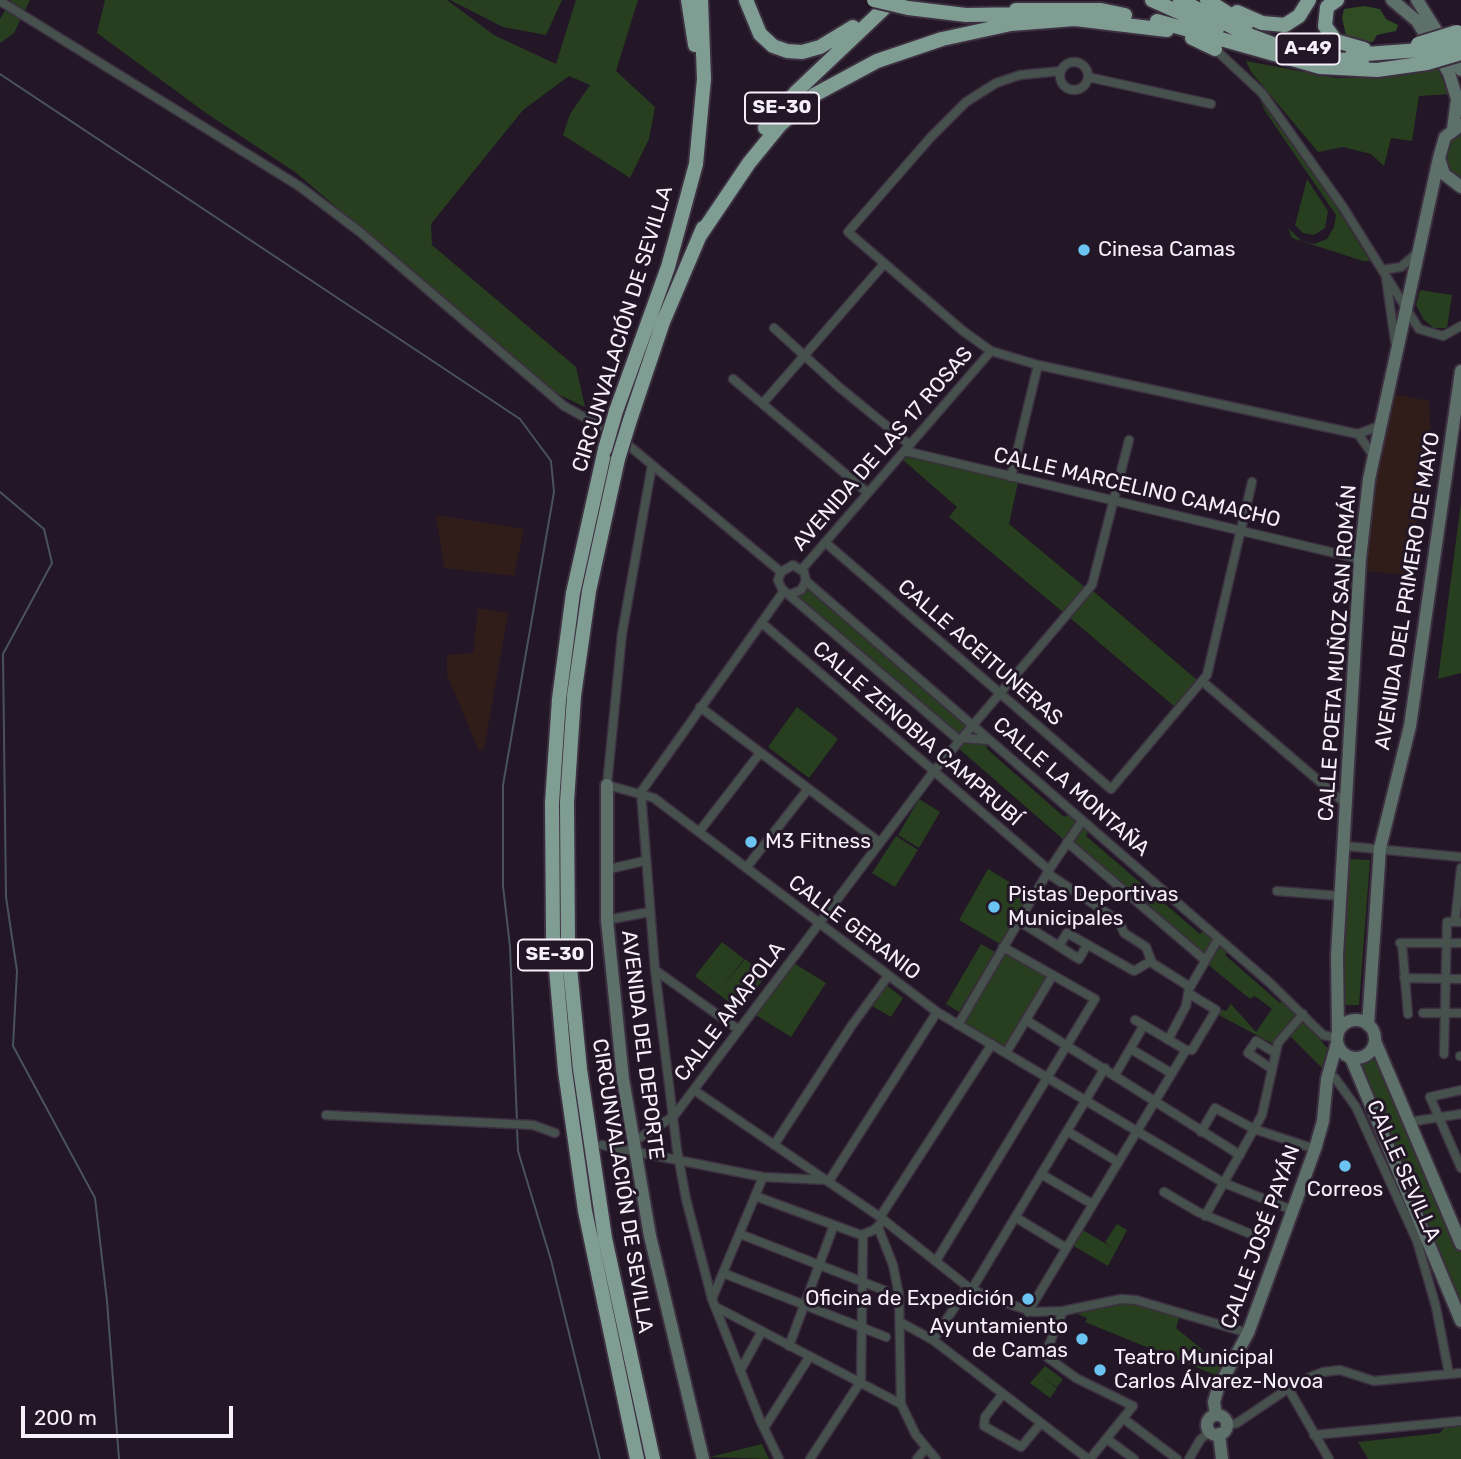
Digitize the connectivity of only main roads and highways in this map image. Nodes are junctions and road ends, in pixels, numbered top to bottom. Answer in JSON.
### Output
{"nodes":[{"id":1,"x":688,"y":0,"type":"edge"},
{"id":2,"x":701,"y":0,"type":"edge"},
{"id":3,"x":706,"y":0,"type":"edge"},
{"id":4,"x":746,"y":0,"type":"edge"},
{"id":5,"x":874,"y":0,"type":"edge"},
{"id":6,"x":885,"y":0,"type":"edge"},
{"id":7,"x":892,"y":0,"type":"edge"},
{"id":8,"x":1152,"y":0,"type":"edge"},
{"id":9,"x":1180,"y":0,"type":"edge"},
{"id":10,"x":1209,"y":0,"type":"edge"},
{"id":11,"x":1309,"y":0,"type":"edge"},
{"id":12,"x":1337,"y":0,"type":"edge"},
{"id":13,"x":1392,"y":0,"type":"edge"},
{"id":14,"x":1417,"y":0,"type":"edge"},
{"id":15,"x":907,"y":2,"type":"edge"},
{"id":16,"x":1225,"y":5,"type":"edge"},
{"id":17,"x":1067,"y":13,"type":"junction"},
{"id":18,"x":1136,"y":17,"type":"junction"},
{"id":19,"x":1167,"y":30,"type":"junction"},
{"id":20,"x":1460,"y":35,"type":"edge"},
{"id":21,"x":848,"y":42,"type":"junction"},
{"id":22,"x":1215,"y":49,"type":"road end"},
{"id":23,"x":1422,"y":53,"type":"junction"},
{"id":24,"x":1461,"y":53,"type":"edge"},
{"id":25,"x":1320,"y":67,"type":"junction"},
{"id":26,"x":1461,"y":69,"type":"edge"},
{"id":27,"x":1457,"y":127,"type":"edge"},
{"id":28,"x":1439,"y":158,"type":"junction"},
{"id":29,"x":1461,"y":187,"type":"edge"},
{"id":30,"x":688,"y":199,"type":"junction"},
{"id":31,"x":699,"y":237,"type":"junction"},
{"id":32,"x":668,"y":267,"type":"junction"},
{"id":33,"x":1461,"y":371,"type":"edge"},
{"id":34,"x":607,"y":785,"type":"road end"},
{"id":35,"x":1368,"y":1025,"type":"junction"},
{"id":36,"x":1337,"y":1037,"type":"junction"},
{"id":37,"x":1375,"y":1041,"type":"junction"},
{"id":38,"x":1348,"y":1056,"type":"junction"},
{"id":39,"x":1329,"y":1070,"type":"junction"},
{"id":40,"x":1461,"y":1244,"type":"edge"},
{"id":41,"x":1461,"y":1321,"type":"edge"},
{"id":42,"x":637,"y":1459,"type":"edge"},
{"id":43,"x":653,"y":1459,"type":"edge"},
{"id":44,"x":704,"y":1459,"type":"edge"},
{"id":45,"x":1222,"y":1459,"type":"edge"}],
"edges":[{"from":1,"to":30,"type":"highway"},
{"from":2,"to":30,"type":"highway","name":"CIRCUNVALACIÓN DE SEVILLA","number":"SE-30"},
{"from":3,"to":32,"type":"highway"},
{"from":4,"to":6,"type":"highway"},
{"from":5,"to":15,"type":"highway","number":"A-49","bridge":true},
{"from":7,"to":21,"type":"highway","name":"CIRCUNVALACIÓN DE SEVILLA","number":"SE-30"},
{"from":8,"to":25,"type":"highway"},
{"from":9,"to":23,"type":"highway"},
{"from":10,"to":16,"type":"highway"},
{"from":10,"to":23,"type":"highway","number":"A-49"},
{"from":11,"to":16,"type":"highway"},
{"from":12,"to":23,"type":"highway"},
{"from":13,"to":27,"type":"main road"},
{"from":14,"to":26,"type":"main road"},
{"from":15,"to":17,"type":"highway","number":"A-49"},
{"from":15,"to":18,"type":"highway"},
{"from":15,"to":21,"type":"highway"},
{"from":17,"to":18,"type":"highway","number":"A-49"},
{"from":17,"to":19,"type":"highway"},
{"from":18,"to":25,"type":"highway","number":"A-49"},
{"from":19,"to":22,"type":"highway"},
{"from":19,"to":31,"type":"highway"},
{"from":20,"to":23,"type":"highway","number":"A-49","bridge":true},
{"from":21,"to":31,"type":"highway","name":"CIRCUNVALACIÓN DE SEVILLA","number":"SE-30"},
{"from":23,"to":24,"type":"highway","number":"A-49","bridge":true},
{"from":23,"to":25,"type":"highway","number":"A-49"},
{"from":27,"to":28,"type":"main road","name":"CALLE POETA MUÑOZ SAN ROMÁN"},
{"from":28,"to":29,"type":"main road"},
{"from":28,"to":36,"type":"main road","name":"CALLE POETA MUÑOZ SAN ROMÁN"},
{"from":30,"to":32,"type":"highway","name":"CIRCUNVALACIÓN DE SEVILLA","number":"SE-30"},
{"from":31,"to":43,"type":"highway","name":"CIRCUNVALACIÓN DE SEVILLA","number":"SE-30","bridge":true},
{"from":32,"to":42,"type":"highway","name":"CIRCUNVALACIÓN DE SEVILLA","number":"SE-30","bridge":true},
{"from":33,"to":35,"type":"main road","name":"AVENIDA DEL PRIMERO DE MAYO"},
{"from":34,"to":44,"type":"main road","name":"AVENIDA DEL DEPORTE"},
{"from":35,"to":36,"type":"main road"},
{"from":35,"to":37,"type":"main road"},
{"from":36,"to":38,"type":"main road"},
{"from":36,"to":39,"type":"main road","name":"CALLE JOSÉ PAYÁN"},
{"from":37,"to":38,"type":"main road"},
{"from":37,"to":40,"type":"main road"},
{"from":38,"to":39,"type":"main road"},
{"from":38,"to":41,"type":"main road"},
{"from":39,"to":45,"type":"main road","name":"CALLE JOSÉ PAYÁN"}]}
